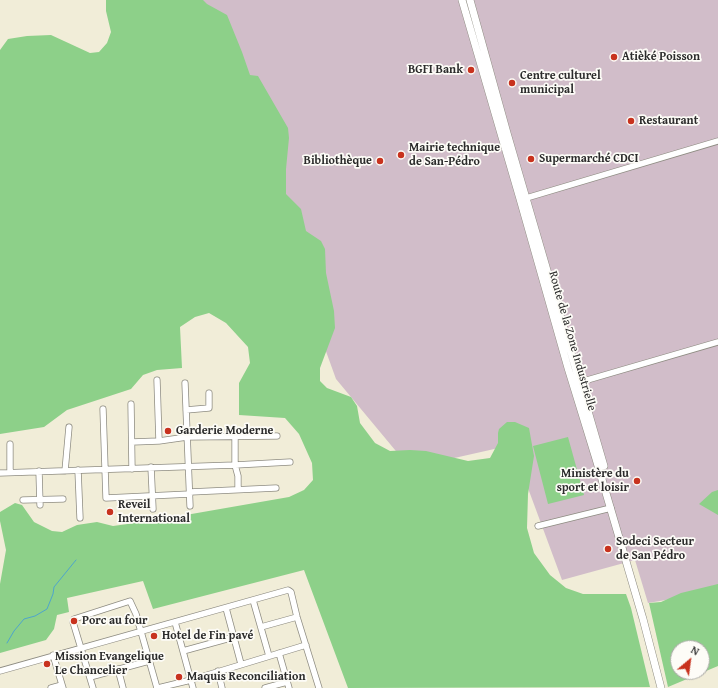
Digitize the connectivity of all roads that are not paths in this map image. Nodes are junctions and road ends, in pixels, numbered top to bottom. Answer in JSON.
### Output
{"nodes":[{"id":1,"x":462,"y":0,"type":"edge"},
{"id":2,"x":470,"y":0,"type":"edge"},
{"id":3,"x":718,"y":141,"type":"edge"},
{"id":4,"x":523,"y":198,"type":"junction"},
{"id":5,"x":718,"y":342,"type":"edge"},
{"id":6,"x":157,"y":380,"type":"dead end"},
{"id":7,"x":185,"y":383,"type":"dead end"},
{"id":8,"x":576,"y":383,"type":"junction"},
{"id":9,"x":209,"y":393,"type":"dead end"},
{"id":10,"x":131,"y":404,"type":"dead end"},
{"id":11,"x":103,"y":409,"type":"dead end"},
{"id":12,"x":186,"y":410,"type":"junction"},
{"id":13,"x":68,"y":427,"type":"dead end"},
{"id":14,"x":235,"y":436,"type":"junction"},
{"id":15,"x":277,"y":436,"type":"dead end"},
{"id":16,"x":187,"y":437,"type":"junction"},
{"id":17,"x":159,"y":441,"type":"junction"},
{"id":18,"x":132,"y":442,"type":"junction"},
{"id":19,"x":10,"y":444,"type":"dead end"},
{"id":20,"x":290,"y":462,"type":"dead end"},
{"id":21,"x":235,"y":465,"type":"junction"},
{"id":22,"x":151,"y":467,"type":"junction"},
{"id":23,"x":189,"y":467,"type":"junction"},
{"id":24,"x":105,"y":469,"type":"junction"},
{"id":25,"x":132,"y":469,"type":"junction"},
{"id":26,"x":78,"y":470,"type":"junction"},
{"id":27,"x":38,"y":471,"type":"junction"},
{"id":28,"x":65,"y":471,"type":"junction"},
{"id":29,"x":10,"y":472,"type":"junction"},
{"id":30,"x":0,"y":473,"type":"edge"},
{"id":31,"x":276,"y":488,"type":"dead end"},
{"id":32,"x":238,"y":489,"type":"junction"},
{"id":33,"x":190,"y":493,"type":"junction"},
{"id":34,"x":153,"y":496,"type":"junction"},
{"id":35,"x":63,"y":499,"type":"dead end"},
{"id":36,"x":23,"y":500,"type":"dead end"},
{"id":37,"x":39,"y":502,"type":"junction"},
{"id":38,"x":190,"y":506,"type":"dead end"},
{"id":39,"x":611,"y":508,"type":"junction"},
{"id":40,"x":153,"y":510,"type":"dead end"},
{"id":41,"x":80,"y":518,"type":"dead end"},
{"id":42,"x":538,"y":526,"type":"dead end"},
{"id":43,"x":253,"y":600,"type":"junction"},
{"id":44,"x":226,"y":608,"type":"junction"},
{"id":45,"x":297,"y":617,"type":"junction"},
{"id":46,"x":175,"y":622,"type":"junction"},
{"id":47,"x":261,"y":627,"type":"junction"},
{"id":48,"x":140,"y":630,"type":"junction"},
{"id":49,"x":234,"y":637,"type":"junction"},
{"id":50,"x":306,"y":646,"type":"junction"},
{"id":51,"x":81,"y":648,"type":"junction"},
{"id":52,"x":183,"y":650,"type":"junction"},
{"id":53,"x":279,"y":653,"type":"junction"},
{"id":54,"x":54,"y":655,"type":"junction"},
{"id":55,"x":269,"y":656,"type":"junction"},
{"id":56,"x":149,"y":660,"type":"junction"},
{"id":57,"x":241,"y":664,"type":"junction"},
{"id":58,"x":118,"y":669,"type":"junction"},
{"id":59,"x":0,"y":671,"type":"edge"},
{"id":60,"x":218,"y":672,"type":"junction"},
{"id":61,"x":90,"y":677,"type":"junction"},
{"id":62,"x":191,"y":680,"type":"junction"},
{"id":63,"x":287,"y":682,"type":"junction"},
{"id":64,"x":62,"y":686,"type":"edge"},
{"id":65,"x":51,"y":688,"type":"edge"},
{"id":66,"x":93,"y":688,"type":"edge"},
{"id":67,"x":123,"y":688,"type":"edge"},
{"id":68,"x":157,"y":688,"type":"edge"},
{"id":69,"x":193,"y":688,"type":"edge"},
{"id":70,"x":222,"y":688,"type":"edge"},
{"id":71,"x":265,"y":688,"type":"edge"},
{"id":72,"x":289,"y":688,"type":"edge"},
{"id":73,"x":319,"y":688,"type":"edge"},
{"id":74,"x":660,"y":688,"type":"edge"},
{"id":75,"x":665,"y":688,"type":"edge"}],
"edges":[{"from":1,"to":4,"type":"main road","name":"Route de la Zone Industrielle"},
{"from":2,"to":4,"type":"main road","name":"Route de la Zone Industrielle"},
{"from":3,"to":4,"type":"street"},
{"from":4,"to":8,"type":"main road","name":"Route de la Zone Industrielle"},
{"from":5,"to":8,"type":"street"},
{"from":6,"to":17,"type":"street"},
{"from":7,"to":12,"type":"street"},
{"from":8,"to":39,"type":"main road","name":"Route de la Zone Industrielle"},
{"from":8,"to":75,"type":"main road","name":"Route de la Zone Industrielle"},
{"from":9,"to":12,"type":"street"},
{"from":10,"to":18,"type":"street"},
{"from":11,"to":24,"type":"street"},
{"from":12,"to":16,"type":"street"},
{"from":13,"to":28,"type":"street"},
{"from":14,"to":15,"type":"street"},
{"from":14,"to":16,"type":"street"},
{"from":14,"to":21,"type":"street"},
{"from":16,"to":17,"type":"street"},
{"from":16,"to":23,"type":"street"},
{"from":17,"to":18,"type":"street"},
{"from":18,"to":25,"type":"street"},
{"from":19,"to":29,"type":"street"},
{"from":20,"to":21,"type":"street"},
{"from":21,"to":23,"type":"street"},
{"from":21,"to":32,"type":"street"},
{"from":22,"to":23,"type":"street"},
{"from":22,"to":25,"type":"street"},
{"from":22,"to":34,"type":"street"},
{"from":23,"to":33,"type":"street"},
{"from":24,"to":25,"type":"street"},
{"from":24,"to":26,"type":"street"},
{"from":24,"to":34,"type":"street"},
{"from":26,"to":28,"type":"street"},
{"from":26,"to":41,"type":"street"},
{"from":27,"to":28,"type":"street"},
{"from":27,"to":29,"type":"street"},
{"from":27,"to":37,"type":"street"},
{"from":29,"to":30,"type":"street"},
{"from":31,"to":32,"type":"street"},
{"from":32,"to":33,"type":"street"},
{"from":33,"to":34,"type":"street"},
{"from":33,"to":38,"type":"street"},
{"from":34,"to":40,"type":"street"},
{"from":35,"to":37,"type":"street"},
{"from":36,"to":37,"type":"street"},
{"from":39,"to":42,"type":"street"},
{"from":39,"to":74,"type":"main road","name":"Route de la Zone Industrielle"},
{"from":43,"to":44,"type":"street"},
{"from":43,"to":45,"type":"street"},
{"from":43,"to":47,"type":"street"},
{"from":44,"to":46,"type":"street"},
{"from":44,"to":49,"type":"street"},
{"from":45,"to":47,"type":"street"},
{"from":45,"to":50,"type":"street"},
{"from":46,"to":48,"type":"street"},
{"from":46,"to":52,"type":"street"},
{"from":47,"to":55,"type":"street"},
{"from":48,"to":51,"type":"street"},
{"from":48,"to":51,"type":"street"},
{"from":48,"to":56,"type":"street"},
{"from":49,"to":52,"type":"street"},
{"from":49,"to":57,"type":"street"},
{"from":50,"to":53,"type":"street"},
{"from":50,"to":73,"type":"street"},
{"from":51,"to":54,"type":"street"},
{"from":51,"to":61,"type":"street"},
{"from":52,"to":62,"type":"street"},
{"from":53,"to":55,"type":"street"},
{"from":53,"to":63,"type":"street"},
{"from":54,"to":59,"type":"street"},
{"from":54,"to":64,"type":"street"},
{"from":55,"to":57,"type":"street"},
{"from":56,"to":58,"type":"street"},
{"from":56,"to":68,"type":"street"},
{"from":57,"to":60,"type":"street"},
{"from":58,"to":61,"type":"street"},
{"from":58,"to":67,"type":"street"},
{"from":60,"to":62,"type":"street"},
{"from":60,"to":70,"type":"street"},
{"from":61,"to":66,"type":"street"},
{"from":62,"to":68,"type":"street"},
{"from":62,"to":69,"type":"street"},
{"from":63,"to":71,"type":"street"},
{"from":63,"to":72,"type":"street"},
{"from":64,"to":65,"type":"street"}]}
